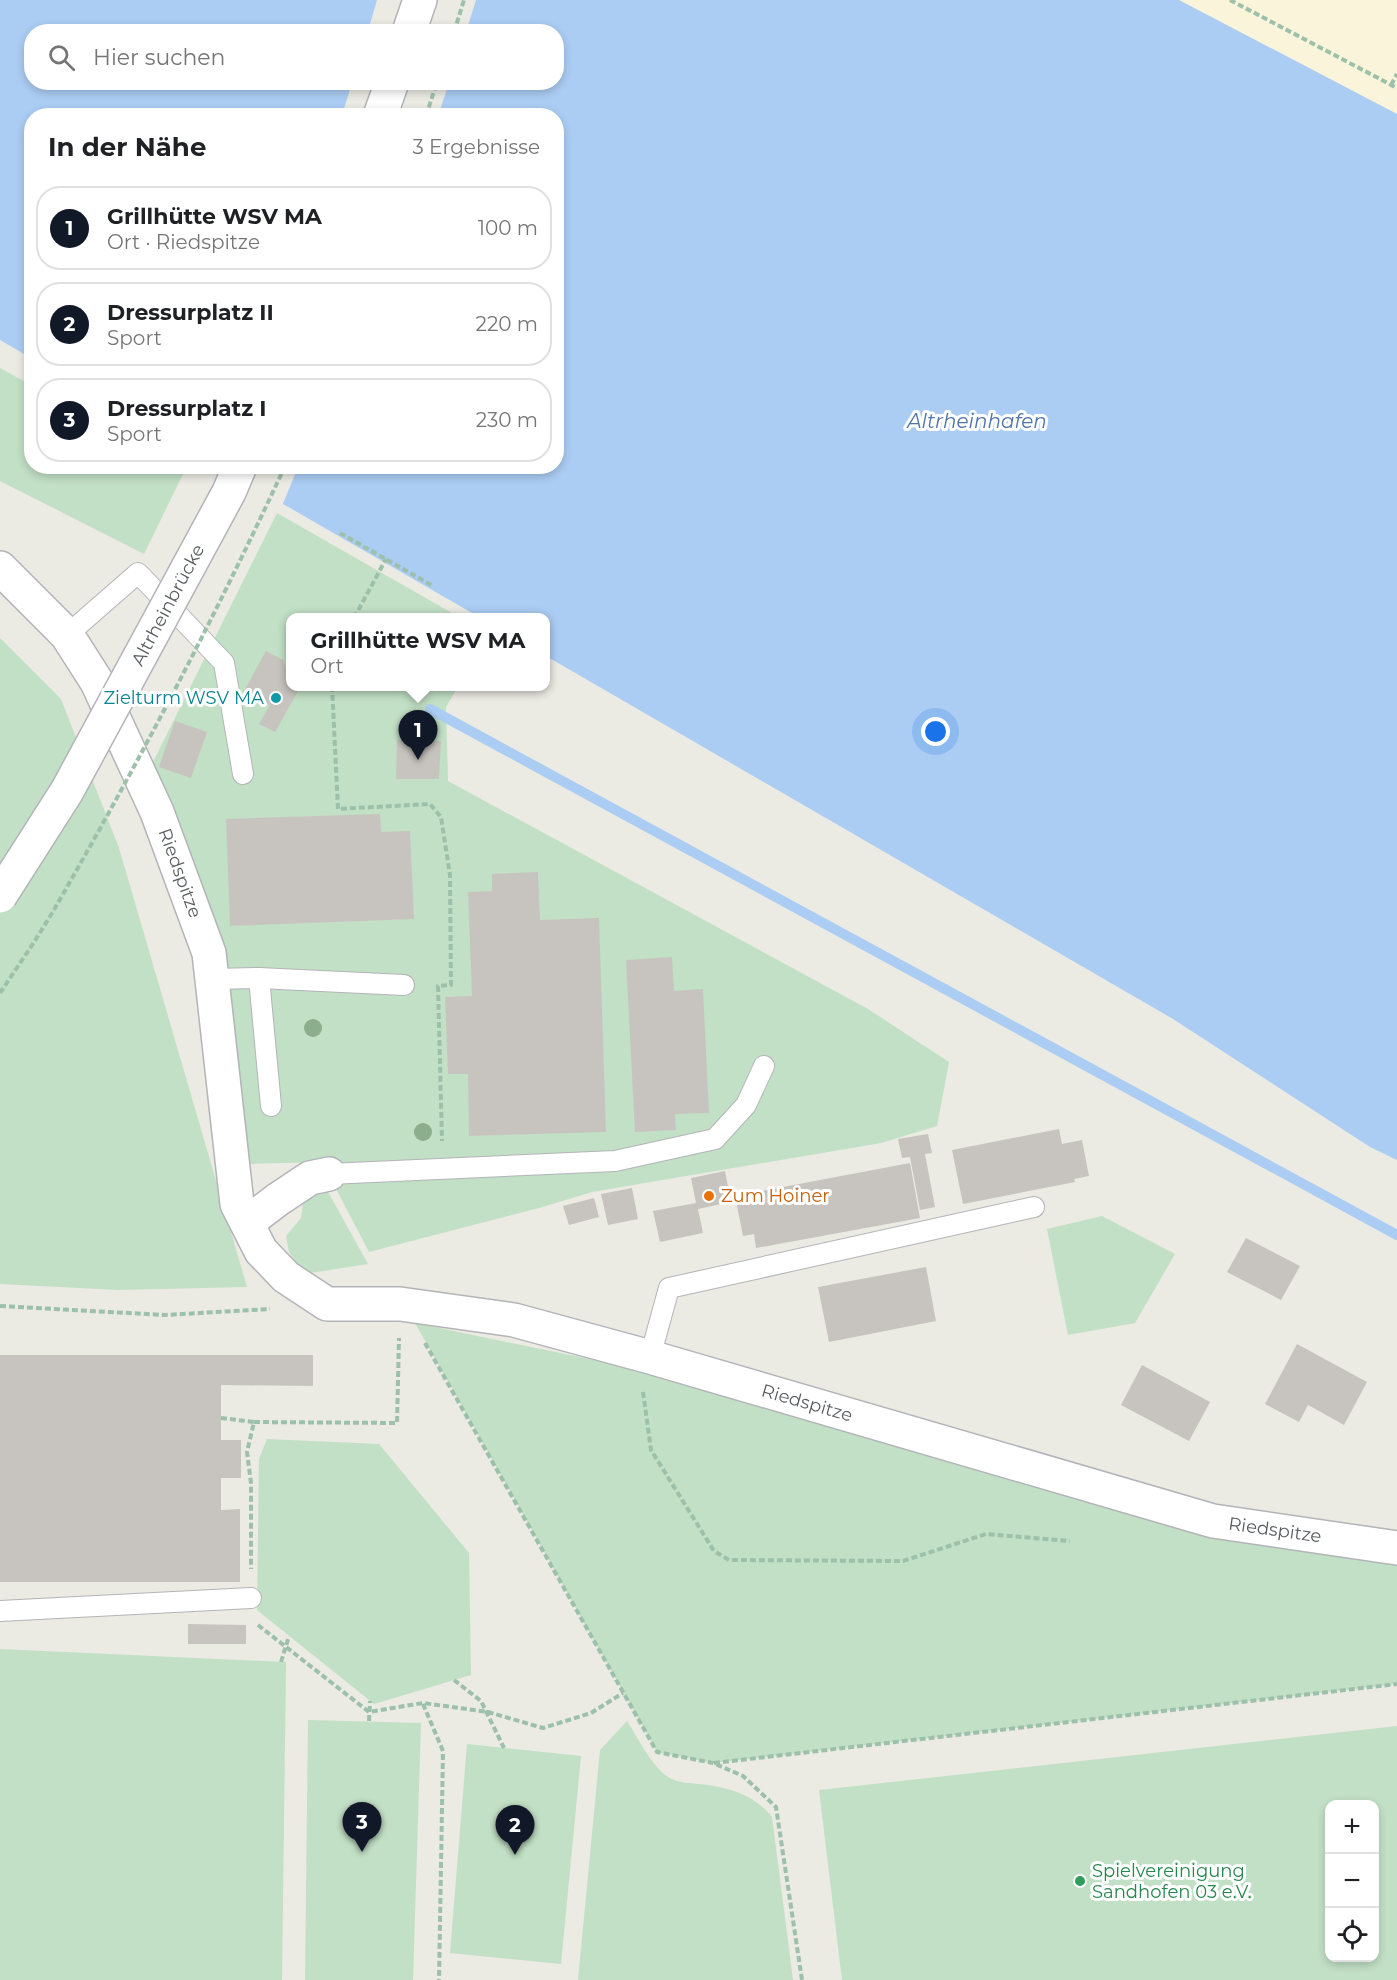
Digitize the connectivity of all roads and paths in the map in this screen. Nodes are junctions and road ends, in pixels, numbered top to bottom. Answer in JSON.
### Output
{"nodes":[{"id":1,"x":420,"y":0,"type":"edge"},
{"id":2,"x":464,"y":0,"type":"edge"},
{"id":3,"x":1230,"y":0,"type":"edge"},
{"id":4,"x":412,"y":24,"type":"edge"},
{"id":5,"x":456,"y":24,"type":"edge"},
{"id":6,"x":1397,"y":74,"type":"edge"},
{"id":7,"x":1391,"y":85,"type":"junction"},
{"id":8,"x":1397,"y":88,"type":"edge"},
{"id":9,"x":389,"y":90,"type":"edge"},
{"id":10,"x":434,"y":90,"type":"edge"},
{"id":11,"x":383,"y":108,"type":"edge"},
{"id":12,"x":429,"y":108,"type":"edge"},
{"id":13,"x":237,"y":474,"type":"edge"},
{"id":14,"x":281,"y":474,"type":"edge"},
{"id":15,"x":340,"y":533,"type":"dead end"},
{"id":16,"x":386,"y":559,"type":"junction"},
{"id":17,"x":0,"y":568,"type":"edge"},
{"id":18,"x":432,"y":586,"type":"dead end"},
{"id":19,"x":357,"y":613,"type":"edge"},
{"id":20,"x":67,"y":634,"type":"junction"},
{"id":21,"x":332,"y":691,"type":"edge"},
{"id":22,"x":243,"y":774,"type":"dead end"},
{"id":23,"x":0,"y":896,"type":"edge"},
{"id":24,"x":259,"y":978,"type":"junction"},
{"id":25,"x":212,"y":979,"type":"junction"},
{"id":26,"x":404,"y":985,"type":"dead end"},
{"id":27,"x":0,"y":993,"type":"edge"},
{"id":28,"x":764,"y":1066,"type":"dead end"},
{"id":29,"x":271,"y":1106,"type":"dead end"},
{"id":30,"x":442,"y":1169,"type":"junction"},
{"id":31,"x":329,"y":1174,"type":"joint"},
{"id":32,"x":1034,"y":1207,"type":"dead end"},
{"id":33,"x":247,"y":1223,"type":"junction"},
{"id":34,"x":400,"y":1304,"type":"junction"},
{"id":35,"x":0,"y":1306,"type":"edge"},
{"id":36,"x":274,"y":1308,"type":"dead end"},
{"id":37,"x":650,"y":1357,"type":"junction"},
{"id":38,"x":221,"y":1418,"type":"dead end"},
{"id":39,"x":254,"y":1422,"type":"junction"},
{"id":40,"x":1070,"y":1542,"type":"dead end"},
{"id":41,"x":1397,"y":1548,"type":"edge"},
{"id":42,"x":251,"y":1599,"type":"junction"},
{"id":43,"x":0,"y":1611,"type":"edge"},
{"id":44,"x":289,"y":1636,"type":"dead end"},
{"id":45,"x":286,"y":1647,"type":"junction"},
{"id":46,"x":281,"y":1662,"type":"dead end"},
{"id":47,"x":454,"y":1680,"type":"dead end"},
{"id":48,"x":1397,"y":1684,"type":"edge"},
{"id":49,"x":623,"y":1693,"type":"junction"},
{"id":50,"x":370,"y":1701,"type":"dead end"},
{"id":51,"x":423,"y":1703,"type":"junction"},
{"id":52,"x":369,"y":1712,"type":"junction"},
{"id":53,"x":488,"y":1712,"type":"junction"},
{"id":54,"x":369,"y":1721,"type":"dead end"},
{"id":55,"x":504,"y":1748,"type":"dead end"},
{"id":56,"x":713,"y":1763,"type":"junction"},
{"id":57,"x":439,"y":1980,"type":"edge"},
{"id":58,"x":802,"y":1980,"type":"edge"}],
"edges":[{"from":1,"to":4,"type":"street"},
{"from":2,"to":5,"type":"path"},
{"from":3,"to":7,"type":"path"},
{"from":6,"to":7,"type":"path"},
{"from":7,"to":8,"type":"path"},
{"from":9,"to":11,"type":"street"},
{"from":10,"to":12,"type":"path"},
{"from":13,"to":23,"type":"street","name":"Altrheinbrücke","bridge":true},
{"from":14,"to":27,"type":"path","bridge":true},
{"from":15,"to":16,"type":"path"},
{"from":16,"to":18,"type":"path"},
{"from":16,"to":19,"type":"path"},
{"from":17,"to":20,"type":"street","name":"Riedspitze"},
{"from":20,"to":22,"type":"lane"},
{"from":20,"to":25,"type":"street","name":"Riedspitze"},
{"from":21,"to":30,"type":"path"},
{"from":24,"to":25,"type":"lane"},
{"from":24,"to":26,"type":"lane"},
{"from":24,"to":29,"type":"lane"},
{"from":25,"to":33,"type":"street","name":"Riedspitze"},
{"from":28,"to":30,"type":"lane"},
{"from":30,"to":31,"type":"lane"},
{"from":31,"to":33,"type":"street"},
{"from":32,"to":37,"type":"lane"},
{"from":33,"to":34,"type":"street","name":"Riedspitze"},
{"from":34,"to":37,"type":"street","name":"Riedspitze"},
{"from":34,"to":39,"type":"path"},
{"from":34,"to":49,"type":"path"},
{"from":35,"to":36,"type":"path"},
{"from":37,"to":40,"type":"path"},
{"from":37,"to":41,"type":"street","name":"Riedspitze"},
{"from":38,"to":39,"type":"path"},
{"from":39,"to":42,"type":"path"},
{"from":42,"to":43,"type":"lane"},
{"from":42,"to":45,"type":"path"},
{"from":44,"to":45,"type":"path"},
{"from":45,"to":46,"type":"path"},
{"from":45,"to":52,"type":"path"},
{"from":47,"to":53,"type":"path"},
{"from":48,"to":56,"type":"path"},
{"from":49,"to":53,"type":"path"},
{"from":49,"to":56,"type":"path"},
{"from":50,"to":52,"type":"path"},
{"from":51,"to":52,"type":"path"},
{"from":51,"to":53,"type":"path"},
{"from":51,"to":57,"type":"path"},
{"from":52,"to":54,"type":"path"},
{"from":53,"to":55,"type":"path"},
{"from":56,"to":58,"type":"path"}]}
